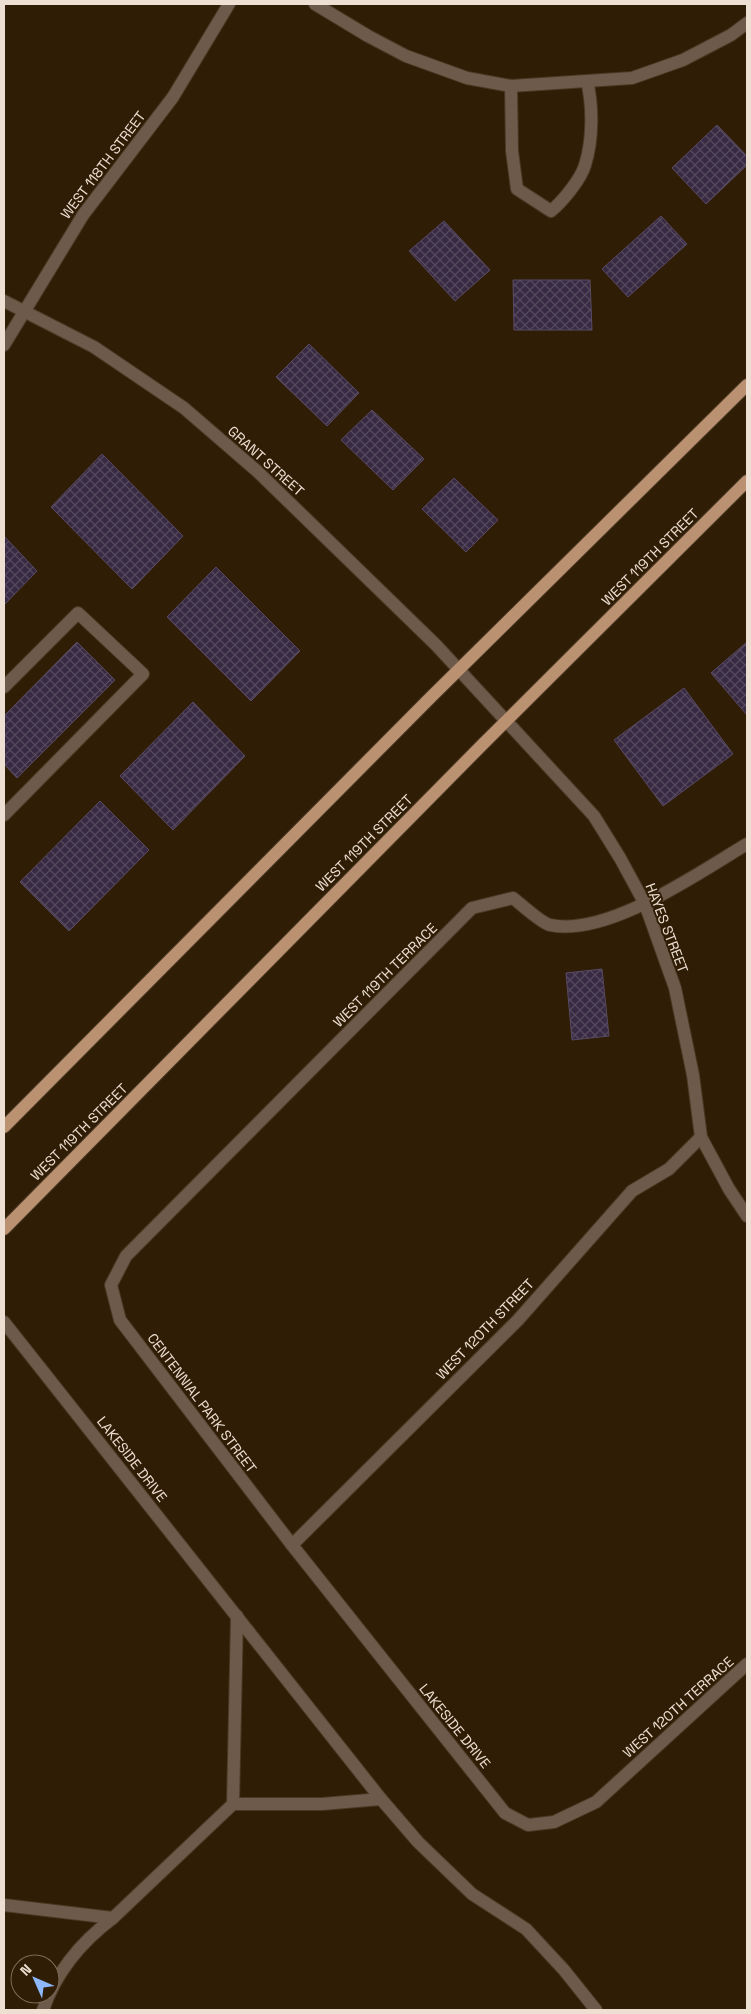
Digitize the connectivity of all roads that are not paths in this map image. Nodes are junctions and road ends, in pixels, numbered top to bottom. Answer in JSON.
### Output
{"nodes":[{"id":1,"x":230,"y":4,"type":"edge"},
{"id":2,"x":315,"y":4,"type":"edge"},
{"id":3,"x":747,"y":23,"type":"edge"},
{"id":4,"x":586,"y":81,"type":"junction"},
{"id":5,"x":511,"y":86,"type":"junction"},
{"id":6,"x":4,"y":301,"type":"edge"},
{"id":7,"x":24,"y":310,"type":"junction"},
{"id":8,"x":4,"y":345,"type":"edge"},
{"id":9,"x":747,"y":386,"type":"edge"},
{"id":10,"x":747,"y":481,"type":"edge"},
{"id":11,"x":460,"y":670,"type":"junction"},
{"id":12,"x":4,"y":687,"type":"edge"},
{"id":13,"x":506,"y":720,"type":"junction"},
{"id":14,"x":4,"y":815,"type":"edge"},
{"id":15,"x":747,"y":844,"type":"edge"},
{"id":16,"x":645,"y":904,"type":"junction"},
{"id":17,"x":4,"y":1127,"type":"edge"},
{"id":18,"x":702,"y":1137,"type":"junction"},
{"id":19,"x":747,"y":1216,"type":"edge"},
{"id":20,"x":4,"y":1229,"type":"edge"},
{"id":21,"x":111,"y":1284,"type":"joint"},
{"id":22,"x":4,"y":1322,"type":"edge"},
{"id":23,"x":292,"y":1545,"type":"junction"},
{"id":24,"x":237,"y":1616,"type":"junction"},
{"id":25,"x":747,"y":1664,"type":"edge"},
{"id":26,"x":629,"y":1771,"type":"joint"},
{"id":27,"x":381,"y":1800,"type":"junction"},
{"id":28,"x":233,"y":1804,"type":"junction"},
{"id":29,"x":4,"y":1905,"type":"edge"},
{"id":30,"x":113,"y":1918,"type":"junction"},
{"id":31,"x":43,"y":2010,"type":"edge"},
{"id":32,"x":596,"y":2010,"type":"edge"}],
"edges":[{"from":1,"to":7,"type":"street","name":"WEST 118TH STREET"},
{"from":2,"to":5,"type":"street"},
{"from":3,"to":4,"type":"street"},
{"from":4,"to":5,"type":"street"},
{"from":4,"to":5,"type":"street"},
{"from":6,"to":7,"type":"street","name":"GRANT STREET"},
{"from":7,"to":8,"type":"street","name":"WEST 118TH STREET"},
{"from":7,"to":11,"type":"street","name":"GRANT STREET"},
{"from":9,"to":11,"type":"main road"},
{"from":10,"to":13,"type":"main road","name":"WEST 119TH STREET"},
{"from":11,"to":13,"type":"street","name":"HAYES STREET"},
{"from":11,"to":17,"type":"main road"},
{"from":12,"to":14,"type":"street"},
{"from":13,"to":16,"type":"street","name":"HAYES STREET"},
{"from":13,"to":20,"type":"main road","name":"WEST 119TH STREET"},
{"from":15,"to":16,"type":"street","name":"WEST 119TH TERRACE"},
{"from":16,"to":18,"type":"street","name":"HAYES STREET"},
{"from":16,"to":21,"type":"street","name":"WEST 119TH TERRACE"},
{"from":18,"to":19,"type":"street","name":"HAYES STREET"},
{"from":18,"to":23,"type":"street","name":"WEST 120TH STREET"},
{"from":21,"to":23,"type":"street","name":"CENTENNIAL PARK STREET"},
{"from":22,"to":24,"type":"street","name":"LAKESIDE DRIVE"},
{"from":23,"to":26,"type":"street","name":"LAKESIDE DRIVE"},
{"from":24,"to":27,"type":"street","name":"LAKESIDE DRIVE"},
{"from":24,"to":28,"type":"street"},
{"from":25,"to":26,"type":"street","name":"WEST 120TH TERRACE"},
{"from":27,"to":28,"type":"street"},
{"from":27,"to":32,"type":"street","name":"LAKESIDE DRIVE"},
{"from":28,"to":30,"type":"street"},
{"from":29,"to":30,"type":"street"},
{"from":30,"to":31,"type":"street"}]}
